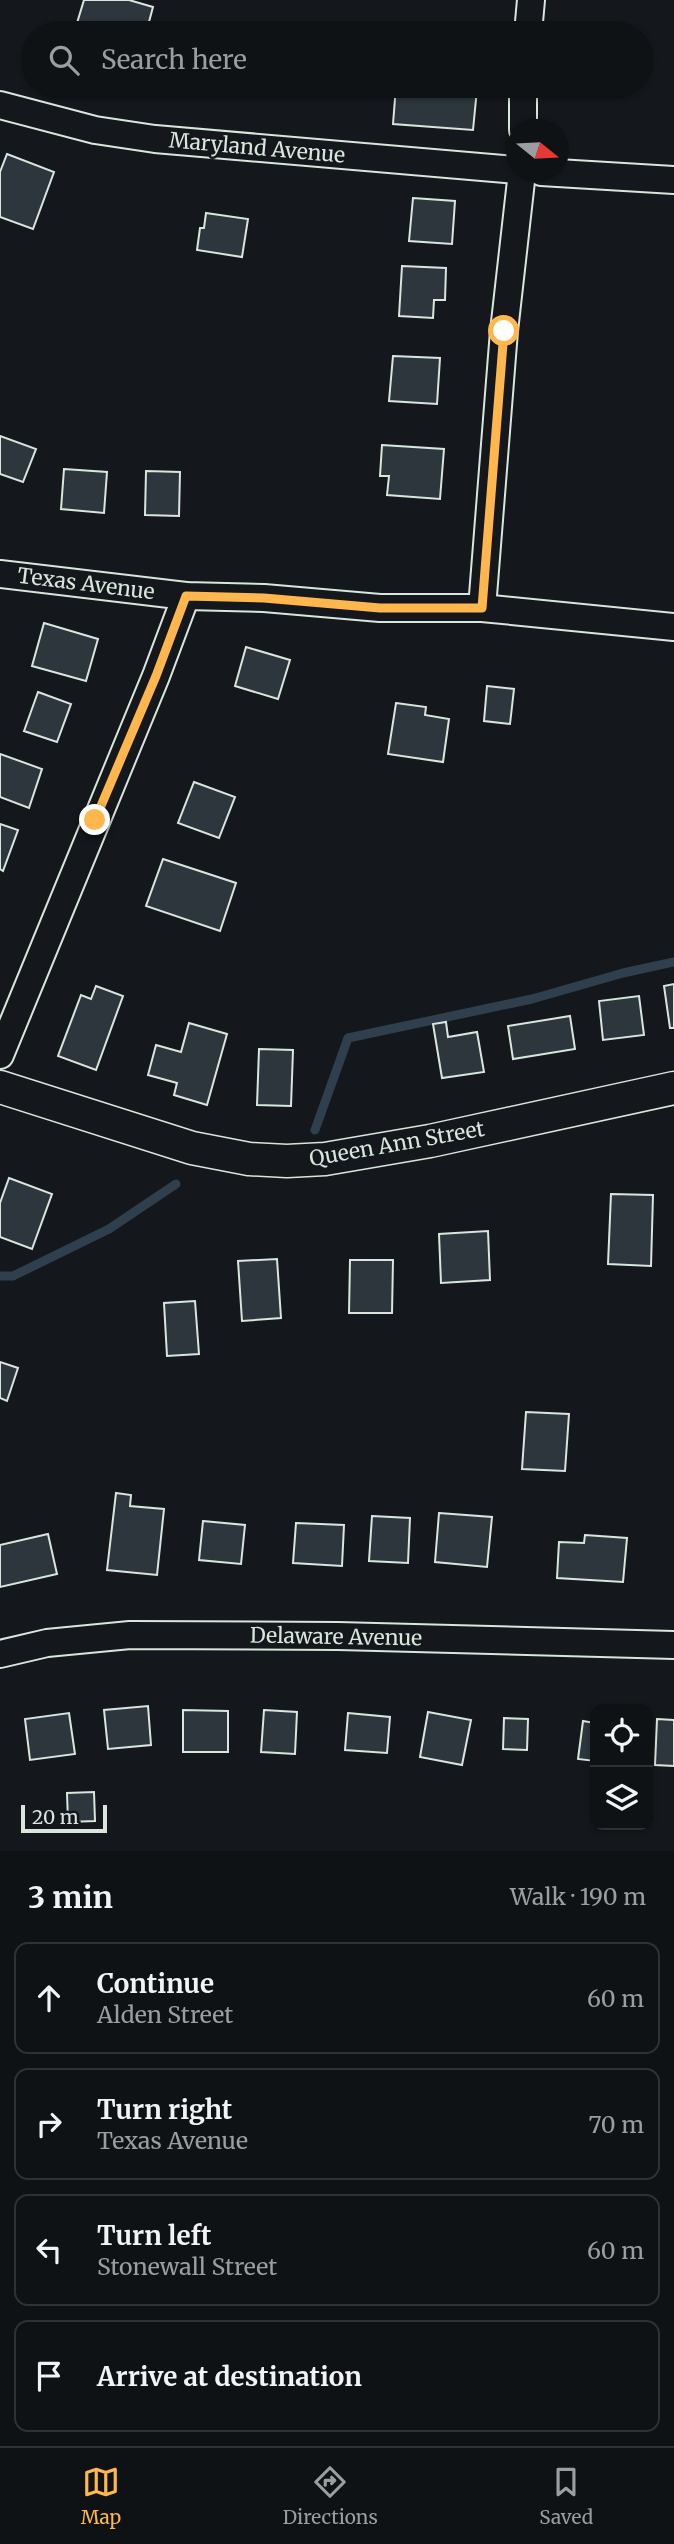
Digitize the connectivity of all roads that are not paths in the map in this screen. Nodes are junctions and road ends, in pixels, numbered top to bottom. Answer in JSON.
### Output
{"nodes":[{"id":1,"x":531,"y":0,"type":"edge"},
{"id":2,"x":529,"y":21,"type":"edge"},
{"id":3,"x":523,"y":98,"type":"edge"},
{"id":4,"x":0,"y":105,"type":"edge"},
{"id":5,"x":523,"y":119,"type":"edge"},
{"id":6,"x":506,"y":169,"type":"edge"},
{"id":7,"x":569,"y":174,"type":"edge"},
{"id":8,"x":674,"y":180,"type":"edge"},
{"id":9,"x":521,"y":182,"type":"edge"},
{"id":10,"x":0,"y":574,"type":"edge"},
{"id":11,"x":186,"y":596,"type":"junction"},
{"id":12,"x":482,"y":608,"type":"junction"},
{"id":13,"x":674,"y":626,"type":"edge"},
{"id":14,"x":0,"y":1055,"type":"edge"},
{"id":15,"x":0,"y":1087,"type":"edge"},
{"id":16,"x":674,"y":1088,"type":"edge"},
{"id":17,"x":674,"y":1645,"type":"edge"},
{"id":18,"x":0,"y":1654,"type":"edge"}],
"edges":[{"from":1,"to":2,"type":"street"},
{"from":3,"to":5,"type":"street"},
{"from":4,"to":6,"type":"street","name":"Maryland Avenue"},
{"from":7,"to":8,"type":"street"},
{"from":9,"to":12,"type":"street"},
{"from":10,"to":11,"type":"street","name":"Texas Avenue"},
{"from":11,"to":12,"type":"street","name":"Texas Avenue"},
{"from":11,"to":14,"type":"street"},
{"from":12,"to":13,"type":"street","name":"Texas Avenue"},
{"from":15,"to":16,"type":"street","name":"Queen Ann Street"},
{"from":17,"to":18,"type":"street","name":"Delaware Avenue"}]}
